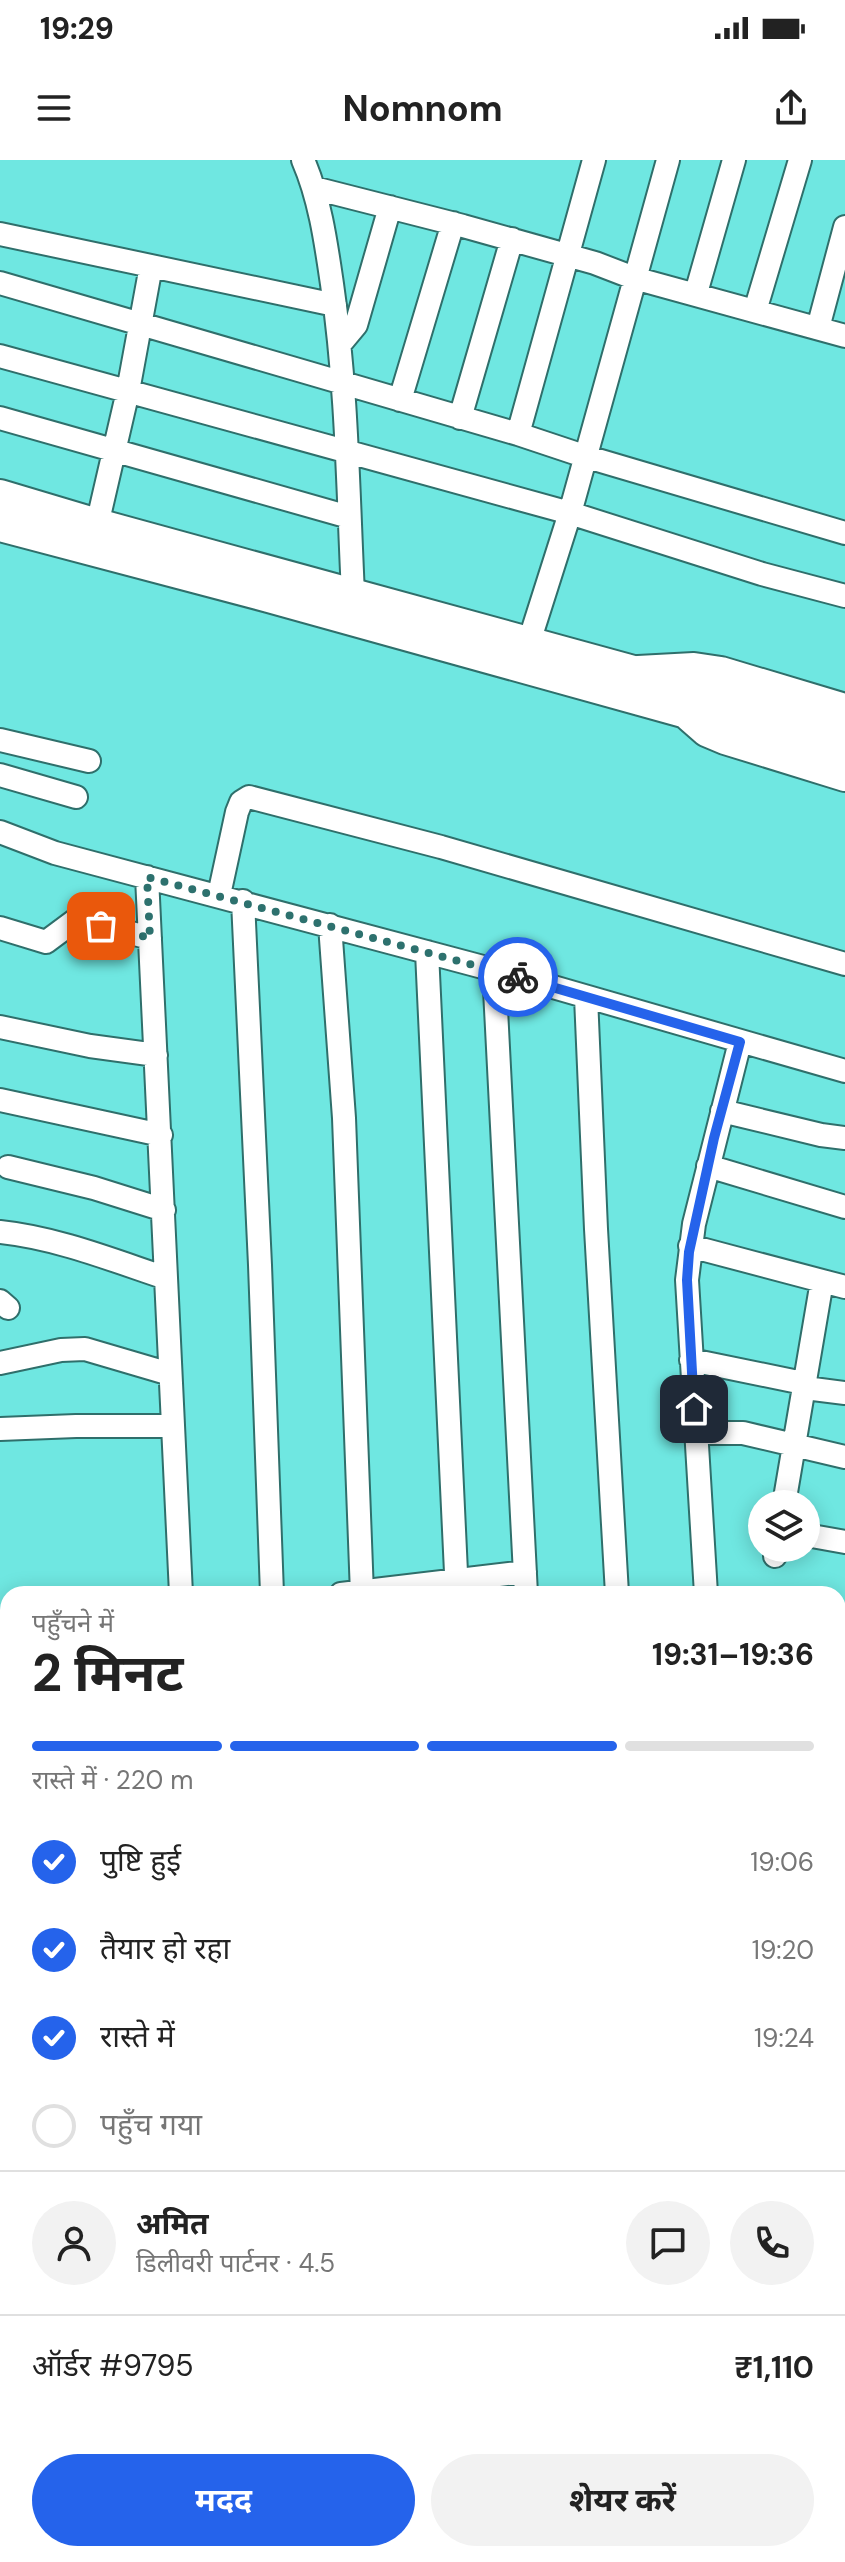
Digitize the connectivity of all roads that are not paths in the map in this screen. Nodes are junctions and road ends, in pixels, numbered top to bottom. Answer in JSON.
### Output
{"nodes":[{"id":1,"x":303,"y":160,"type":"edge"},
{"id":2,"x":594,"y":160,"type":"edge"},
{"id":3,"x":668,"y":160,"type":"edge"},
{"id":4,"x":734,"y":160,"type":"edge"},
{"id":5,"x":800,"y":160,"type":"edge"},
{"id":6,"x":314,"y":188,"type":"junction"},
{"id":7,"x":390,"y":207,"type":"junction"},
{"id":8,"x":453,"y":223,"type":"junction"},
{"id":9,"x":845,"y":227,"type":"edge"},
{"id":10,"x":0,"y":234,"type":"edge"},
{"id":11,"x":512,"y":239,"type":"junction"},
{"id":12,"x":567,"y":255,"type":"junction"},
{"id":13,"x":151,"y":266,"type":"junction"},
{"id":14,"x":634,"y":278,"type":"junction"},
{"id":15,"x":0,"y":283,"type":"edge"},
{"id":16,"x":696,"y":293,"type":"junction"},
{"id":17,"x":335,"y":305,"type":"junction"},
{"id":18,"x":755,"y":311,"type":"junction"},
{"id":19,"x":140,"y":325,"type":"junction"},
{"id":20,"x":818,"y":328,"type":"junction"},
{"id":21,"x":845,"y":336,"type":"edge"},
{"id":22,"x":341,"y":343,"type":"junction"},
{"id":23,"x":0,"y":356,"type":"edge"},
{"id":24,"x":344,"y":385,"type":"junction"},
{"id":25,"x":128,"y":391,"type":"junction"},
{"id":26,"x":400,"y":400,"type":"junction"},
{"id":27,"x":0,"y":418,"type":"edge"},
{"id":28,"x":460,"y":418,"type":"junction"},
{"id":29,"x":518,"y":434,"type":"junction"},
{"id":30,"x":113,"y":449,"type":"junction"},
{"id":31,"x":347,"y":452,"type":"junction"},
{"id":32,"x":584,"y":456,"type":"junction"},
{"id":33,"x":0,"y":496,"type":"edge"},
{"id":34,"x":570,"y":513,"type":"junction"},
{"id":35,"x":349,"y":517,"type":"junction"},
{"id":36,"x":0,"y":525,"type":"edge"},
{"id":37,"x":97,"y":525,"type":"junction"},
{"id":38,"x":845,"y":533,"type":"edge"},
{"id":39,"x":845,"y":596,"type":"edge"},
{"id":40,"x":350,"y":606,"type":"junction"},
{"id":41,"x":529,"y":642,"type":"junction"},
{"id":42,"x":633,"y":670,"type":"junction"},
{"id":43,"x":691,"y":705,"type":"junction"},
{"id":44,"x":845,"y":708,"type":"edge"},
{"id":45,"x":845,"y":730,"type":"edge"},
{"id":46,"x":0,"y":740,"type":"edge"},
{"id":47,"x":845,"y":756,"type":"edge"},
{"id":48,"x":89,"y":761,"type":"dead end"},
{"id":49,"x":0,"y":775,"type":"edge"},
{"id":50,"x":845,"y":777,"type":"edge"},
{"id":51,"x":76,"y":797,"type":"dead end"},
{"id":52,"x":0,"y":832,"type":"edge"},
{"id":53,"x":147,"y":877,"type":"junction"},
{"id":54,"x":219,"y":895,"type":"junction"},
{"id":55,"x":243,"y":901,"type":"junction"},
{"id":56,"x":330,"y":925,"type":"junction"},
{"id":57,"x":0,"y":928,"type":"edge"},
{"id":58,"x":150,"y":938,"type":"junction"},
{"id":59,"x":427,"y":952,"type":"junction"},
{"id":60,"x":845,"y":964,"type":"edge"},
{"id":61,"x":494,"y":970,"type":"junction"},
{"id":62,"x":586,"y":997,"type":"junction"},
{"id":63,"x":0,"y":1027,"type":"edge"},
{"id":64,"x":740,"y":1042,"type":"junction"},
{"id":65,"x":156,"y":1055,"type":"junction"},
{"id":66,"x":845,"y":1071,"type":"edge"},
{"id":67,"x":0,"y":1100,"type":"edge"},
{"id":68,"x":722,"y":1111,"type":"junction"},
{"id":69,"x":161,"y":1135,"type":"junction"},
{"id":70,"x":845,"y":1138,"type":"edge"},
{"id":71,"x":708,"y":1166,"type":"junction"},
{"id":72,"x":8,"y":1167,"type":"dead end"},
{"id":73,"x":845,"y":1207,"type":"edge"},
{"id":74,"x":164,"y":1210,"type":"junction"},
{"id":75,"x":0,"y":1232,"type":"edge"},
{"id":76,"x":690,"y":1246,"type":"junction"},
{"id":77,"x":166,"y":1278,"type":"junction"},
{"id":78,"x":822,"y":1281,"type":"junction"},
{"id":79,"x":845,"y":1287,"type":"edge"},
{"id":80,"x":691,"y":1360,"type":"junction"},
{"id":81,"x":0,"y":1363,"type":"edge"},
{"id":82,"x":170,"y":1374,"type":"junction"},
{"id":83,"x":803,"y":1383,"type":"junction"},
{"id":84,"x":845,"y":1393,"type":"edge"},
{"id":85,"x":173,"y":1426,"type":"junction"},
{"id":86,"x":0,"y":1429,"type":"edge"},
{"id":87,"x":695,"y":1433,"type":"junction"},
{"id":88,"x":793,"y":1443,"type":"junction"},
{"id":89,"x":845,"y":1457,"type":"edge"},
{"id":90,"x":786,"y":1490,"type":"edge"},
{"id":91,"x":820,"y":1538,"type":"edge"},
{"id":92,"x":845,"y":1542,"type":"edge"},
{"id":93,"x":525,"y":1583,"type":"edge"},
{"id":94,"x":181,"y":1586,"type":"edge"},
{"id":95,"x":272,"y":1586,"type":"edge"},
{"id":96,"x":355,"y":1586,"type":"edge"},
{"id":97,"x":456,"y":1586,"type":"edge"},
{"id":98,"x":473,"y":1586,"type":"edge"},
{"id":99,"x":617,"y":1586,"type":"edge"},
{"id":100,"x":705,"y":1586,"type":"edge"}],
"edges":[{"from":1,"to":6,"type":"street"},
{"from":2,"to":12,"type":"street"},
{"from":3,"to":14,"type":"street"},
{"from":4,"to":16,"type":"street"},
{"from":5,"to":18,"type":"street"},
{"from":6,"to":7,"type":"street"},
{"from":6,"to":17,"type":"street"},
{"from":7,"to":8,"type":"street"},
{"from":7,"to":22,"type":"street"},
{"from":8,"to":11,"type":"street"},
{"from":8,"to":26,"type":"street"},
{"from":9,"to":20,"type":"street"},
{"from":10,"to":13,"type":"street"},
{"from":11,"to":12,"type":"street"},
{"from":11,"to":28,"type":"street"},
{"from":12,"to":14,"type":"street"},
{"from":12,"to":29,"type":"street"},
{"from":13,"to":17,"type":"street"},
{"from":13,"to":19,"type":"street"},
{"from":14,"to":16,"type":"street"},
{"from":14,"to":32,"type":"street"},
{"from":15,"to":19,"type":"street"},
{"from":16,"to":18,"type":"street"},
{"from":17,"to":22,"type":"street"},
{"from":18,"to":20,"type":"street"},
{"from":19,"to":24,"type":"street"},
{"from":19,"to":25,"type":"street"},
{"from":20,"to":21,"type":"street"},
{"from":22,"to":24,"type":"street"},
{"from":23,"to":25,"type":"street"},
{"from":24,"to":26,"type":"street"},
{"from":24,"to":31,"type":"street"},
{"from":25,"to":30,"type":"street"},
{"from":25,"to":31,"type":"street"},
{"from":26,"to":28,"type":"street"},
{"from":27,"to":30,"type":"street"},
{"from":28,"to":29,"type":"street"},
{"from":29,"to":32,"type":"street"},
{"from":30,"to":35,"type":"street"},
{"from":30,"to":37,"type":"street"},
{"from":31,"to":34,"type":"street"},
{"from":31,"to":35,"type":"street"},
{"from":32,"to":34,"type":"street"},
{"from":32,"to":38,"type":"street"},
{"from":33,"to":37,"type":"main road"},
{"from":34,"to":39,"type":"street"},
{"from":34,"to":41,"type":"street"},
{"from":35,"to":40,"type":"street"},
{"from":36,"to":40,"type":"main road"},
{"from":37,"to":40,"type":"main road"},
{"from":40,"to":41,"type":"main road"},
{"from":40,"to":43,"type":"main road"},
{"from":41,"to":42,"type":"main road"},
{"from":42,"to":43,"type":"main road"},
{"from":42,"to":44,"type":"street"},
{"from":43,"to":45,"type":"main road"},
{"from":43,"to":47,"type":"main road"},
{"from":43,"to":50,"type":"street"},
{"from":46,"to":48,"type":"street"},
{"from":49,"to":51,"type":"street"},
{"from":52,"to":53,"type":"street"},
{"from":53,"to":54,"type":"street"},
{"from":53,"to":58,"type":"street"},
{"from":54,"to":55,"type":"street"},
{"from":54,"to":60,"type":"street"},
{"from":55,"to":56,"type":"street"},
{"from":55,"to":95,"type":"street"},
{"from":56,"to":59,"type":"street"},
{"from":56,"to":96,"type":"street"},
{"from":57,"to":58,"type":"street"},
{"from":58,"to":65,"type":"street"},
{"from":59,"to":61,"type":"street"},
{"from":59,"to":97,"type":"street"},
{"from":61,"to":62,"type":"street"},
{"from":61,"to":93,"type":"street"},
{"from":62,"to":64,"type":"street"},
{"from":62,"to":99,"type":"street"},
{"from":63,"to":65,"type":"street"},
{"from":64,"to":66,"type":"street"},
{"from":64,"to":68,"type":"street"},
{"from":65,"to":69,"type":"street"},
{"from":67,"to":69,"type":"street"},
{"from":68,"to":70,"type":"street"},
{"from":68,"to":71,"type":"street"},
{"from":69,"to":74,"type":"street"},
{"from":71,"to":73,"type":"street"},
{"from":71,"to":76,"type":"street"},
{"from":72,"to":74,"type":"street"},
{"from":74,"to":77,"type":"street"},
{"from":75,"to":77,"type":"street"},
{"from":76,"to":78,"type":"street"},
{"from":76,"to":80,"type":"street"},
{"from":77,"to":82,"type":"street"},
{"from":78,"to":79,"type":"street"},
{"from":78,"to":83,"type":"street"},
{"from":80,"to":83,"type":"street"},
{"from":80,"to":87,"type":"street"},
{"from":81,"to":82,"type":"street"},
{"from":82,"to":85,"type":"street"},
{"from":83,"to":84,"type":"street"},
{"from":83,"to":88,"type":"street"},
{"from":85,"to":86,"type":"street"},
{"from":85,"to":94,"type":"street"},
{"from":87,"to":88,"type":"street"},
{"from":87,"to":100,"type":"street"},
{"from":88,"to":89,"type":"street"},
{"from":88,"to":90,"type":"street"},
{"from":91,"to":92,"type":"street"},
{"from":93,"to":98,"type":"street"}]}
